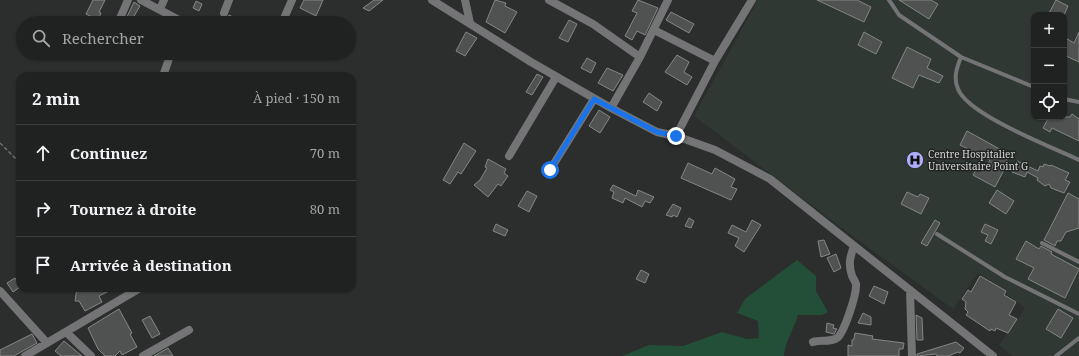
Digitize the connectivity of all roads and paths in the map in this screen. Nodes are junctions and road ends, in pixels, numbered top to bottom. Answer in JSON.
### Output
{"nodes":[{"id":1,"x":128,"y":0,"type":"edge"},
{"id":2,"x":141,"y":0,"type":"edge"},
{"id":3,"x":164,"y":0,"type":"edge"},
{"id":4,"x":229,"y":0,"type":"edge"},
{"id":5,"x":292,"y":0,"type":"edge"},
{"id":6,"x":432,"y":0,"type":"edge"},
{"id":7,"x":465,"y":0,"type":"edge"},
{"id":8,"x":549,"y":0,"type":"edge"},
{"id":9,"x":668,"y":0,"type":"edge"},
{"id":10,"x":752,"y":0,"type":"edge"},
{"id":11,"x":889,"y":0,"type":"edge"},
{"id":12,"x":160,"y":9,"type":"junction"},
{"id":13,"x":224,"y":13,"type":"dead end"},
{"id":14,"x":121,"y":16,"type":"edge"},
{"id":15,"x":172,"y":16,"type":"edge"},
{"id":16,"x":285,"y":16,"type":"edge"},
{"id":17,"x":470,"y":24,"type":"junction"},
{"id":18,"x":654,"y":30,"type":"junction"},
{"id":19,"x":640,"y":57,"type":"junction"},
{"id":20,"x":962,"y":57,"type":"junction"},
{"id":21,"x":169,"y":60,"type":"edge"},
{"id":22,"x":715,"y":61,"type":"junction"},
{"id":23,"x":164,"y":72,"type":"edge"},
{"id":24,"x":556,"y":77,"type":"junction"},
{"id":25,"x":1031,"y":86,"type":"edge"},
{"id":26,"x":594,"y":99,"type":"junction"},
{"id":27,"x":1067,"y":100,"type":"edge"},
{"id":28,"x":1079,"y":102,"type":"edge"},
{"id":29,"x":611,"y":108,"type":"junction"},
{"id":30,"x":676,"y":136,"type":"junction"},
{"id":31,"x":0,"y":143,"type":"edge"},
{"id":32,"x":509,"y":156,"type":"dead end"},
{"id":33,"x":16,"y":159,"type":"edge"},
{"id":34,"x":1079,"y":160,"type":"edge"},
{"id":35,"x":550,"y":170,"type":"dead end"},
{"id":36,"x":936,"y":234,"type":"dead end"},
{"id":37,"x":1042,"y":243,"type":"dead end"},
{"id":38,"x":854,"y":246,"type":"junction"},
{"id":39,"x":1079,"y":262,"type":"edge"},
{"id":40,"x":910,"y":290,"type":"junction"},
{"id":41,"x":0,"y":291,"type":"edge"},
{"id":42,"x":133,"y":292,"type":"edge"},
{"id":43,"x":1079,"y":314,"type":"edge"},
{"id":44,"x":189,"y":330,"type":"dead end"},
{"id":45,"x":66,"y":332,"type":"junction"},
{"id":46,"x":1079,"y":338,"type":"edge"},
{"id":47,"x":813,"y":342,"type":"dead end"},
{"id":48,"x":47,"y":343,"type":"junction"},
{"id":49,"x":25,"y":356,"type":"edge"},
{"id":50,"x":91,"y":356,"type":"edge"},
{"id":51,"x":143,"y":356,"type":"edge"},
{"id":52,"x":912,"y":356,"type":"edge"},
{"id":53,"x":993,"y":356,"type":"edge"},
{"id":54,"x":1056,"y":356,"type":"edge"}],
"edges":[{"from":1,"to":14,"type":"street"},
{"from":2,"to":12,"type":"street"},
{"from":3,"to":12,"type":"street"},
{"from":4,"to":13,"type":"street"},
{"from":5,"to":16,"type":"street"},
{"from":6,"to":17,"type":"street"},
{"from":7,"to":17,"type":"street"},
{"from":8,"to":19,"type":"street"},
{"from":9,"to":18,"type":"street"},
{"from":10,"to":22,"type":"street"},
{"from":11,"to":20,"type":"lane"},
{"from":12,"to":15,"type":"street"},
{"from":17,"to":24,"type":"street"},
{"from":18,"to":19,"type":"street"},
{"from":18,"to":22,"type":"street"},
{"from":19,"to":29,"type":"street"},
{"from":20,"to":25,"type":"lane"},
{"from":20,"to":34,"type":"lane"},
{"from":21,"to":23,"type":"street"},
{"from":22,"to":30,"type":"street"},
{"from":24,"to":26,"type":"street"},
{"from":24,"to":32,"type":"street"},
{"from":26,"to":29,"type":"street"},
{"from":26,"to":35,"type":"street"},
{"from":27,"to":28,"type":"lane"},
{"from":29,"to":30,"type":"street"},
{"from":30,"to":38,"type":"street"},
{"from":31,"to":33,"type":"path"},
{"from":36,"to":43,"type":"lane"},
{"from":37,"to":39,"type":"lane"},
{"from":38,"to":40,"type":"street"},
{"from":38,"to":47,"type":"street"},
{"from":40,"to":52,"type":"street"},
{"from":40,"to":53,"type":"street"},
{"from":41,"to":48,"type":"street"},
{"from":42,"to":45,"type":"street"},
{"from":44,"to":51,"type":"street"},
{"from":45,"to":48,"type":"street"},
{"from":45,"to":50,"type":"street"},
{"from":46,"to":54,"type":"lane"},
{"from":48,"to":49,"type":"street"}]}
